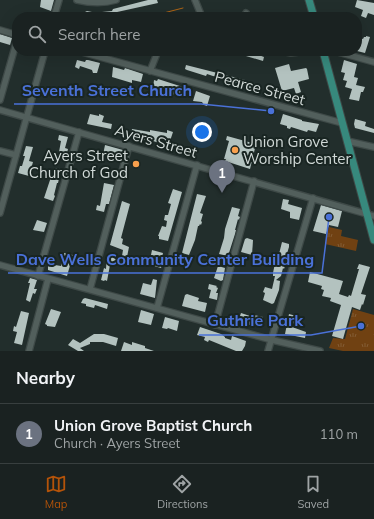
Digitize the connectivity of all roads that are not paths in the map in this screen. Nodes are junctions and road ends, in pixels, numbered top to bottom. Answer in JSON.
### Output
{"nodes":[{"id":1,"x":59,"y":0,"type":"edge"},
{"id":2,"x":77,"y":0,"type":"edge"},
{"id":3,"x":116,"y":0,"type":"edge"},
{"id":4,"x":196,"y":0,"type":"edge"},
{"id":5,"x":310,"y":0,"type":"edge"},
{"id":6,"x":55,"y":12,"type":"edge"},
{"id":7,"x":200,"y":12,"type":"edge"},
{"id":8,"x":313,"y":12,"type":"edge"},
{"id":9,"x":0,"y":30,"type":"edge"},
{"id":10,"x":12,"y":34,"type":"edge"},
{"id":11,"x":12,"y":56,"type":"edge"},
{"id":12,"x":44,"y":56,"type":"edge"},
{"id":13,"x":96,"y":56,"type":"edge"},
{"id":14,"x":156,"y":56,"type":"edge"},
{"id":15,"x":324,"y":56,"type":"edge"},
{"id":16,"x":352,"y":56,"type":"edge"},
{"id":17,"x":374,"y":62,"type":"edge"},
{"id":18,"x":150,"y":71,"type":"junction"},
{"id":19,"x":0,"y":100,"type":"edge"},
{"id":20,"x":0,"y":110,"type":"edge"},
{"id":21,"x":27,"y":118,"type":"junction"},
{"id":22,"x":342,"y":123,"type":"junction"},
{"id":23,"x":79,"y":132,"type":"junction"},
{"id":24,"x":347,"y":141,"type":"junction"},
{"id":25,"x":129,"y":146,"type":"junction"},
{"id":26,"x":374,"y":147,"type":"edge"},
{"id":27,"x":0,"y":151,"type":"edge"},
{"id":28,"x":16,"y":155,"type":"junction"},
{"id":29,"x":197,"y":166,"type":"junction"},
{"id":30,"x":254,"y":181,"type":"junction"},
{"id":31,"x":3,"y":190,"type":"edge"},
{"id":32,"x":313,"y":198,"type":"junction"},
{"id":33,"x":0,"y":213,"type":"edge"},
{"id":34,"x":366,"y":214,"type":"junction"},
{"id":35,"x":374,"y":216,"type":"edge"},
{"id":36,"x":374,"y":240,"type":"edge"},
{"id":37,"x":0,"y":265,"type":"edge"},
{"id":38,"x":38,"y":276,"type":"junction"},
{"id":39,"x":48,"y":279,"type":"junction"},
{"id":40,"x":90,"y":289,"type":"junction"},
{"id":41,"x":157,"y":308,"type":"junction"},
{"id":42,"x":215,"y":325,"type":"junction"},
{"id":43,"x":272,"y":340,"type":"junction"},
{"id":44,"x":28,"y":351,"type":"edge"},
{"id":45,"x":268,"y":351,"type":"edge"},
{"id":46,"x":320,"y":351,"type":"edge"}],
"edges":[{"from":1,"to":6,"type":"street"},
{"from":2,"to":3,"type":"street"},
{"from":4,"to":7,"type":"street"},
{"from":5,"to":8,"type":"main road"},
{"from":9,"to":10,"type":"street"},
{"from":11,"to":19,"type":"street"},
{"from":12,"to":21,"type":"street"},
{"from":13,"to":18,"type":"street","name":"Pearce Street"},
{"from":14,"to":18,"type":"street"},
{"from":15,"to":22,"type":"main road"},
{"from":16,"to":17,"type":"street"},
{"from":18,"to":22,"type":"street","name":"Pearce Street"},
{"from":20,"to":21,"type":"street","name":"Ayers Street"},
{"from":21,"to":23,"type":"street","name":"Ayers Street"},
{"from":21,"to":28,"type":"street"},
{"from":22,"to":24,"type":"main road"},
{"from":23,"to":25,"type":"street","name":"Ayers Street"},
{"from":23,"to":38,"type":"street"},
{"from":24,"to":26,"type":"street"},
{"from":24,"to":34,"type":"main road"},
{"from":25,"to":29,"type":"street","name":"Ayers Street"},
{"from":25,"to":40,"type":"street"},
{"from":27,"to":28,"type":"street"},
{"from":28,"to":31,"type":"street"},
{"from":29,"to":30,"type":"street","name":"Ayers Street"},
{"from":29,"to":41,"type":"street"},
{"from":30,"to":32,"type":"street","name":"Ayers Street"},
{"from":30,"to":42,"type":"street"},
{"from":31,"to":33,"type":"street"},
{"from":32,"to":34,"type":"street","name":"Ayers Street"},
{"from":32,"to":43,"type":"street"},
{"from":34,"to":35,"type":"street","name":"Ayers Street"},
{"from":34,"to":36,"type":"main road"},
{"from":37,"to":38,"type":"street"},
{"from":38,"to":39,"type":"street"},
{"from":39,"to":40,"type":"street"},
{"from":39,"to":44,"type":"street"},
{"from":40,"to":41,"type":"street"},
{"from":41,"to":42,"type":"street"},
{"from":42,"to":43,"type":"street"},
{"from":43,"to":45,"type":"street"},
{"from":43,"to":46,"type":"street"}]}
